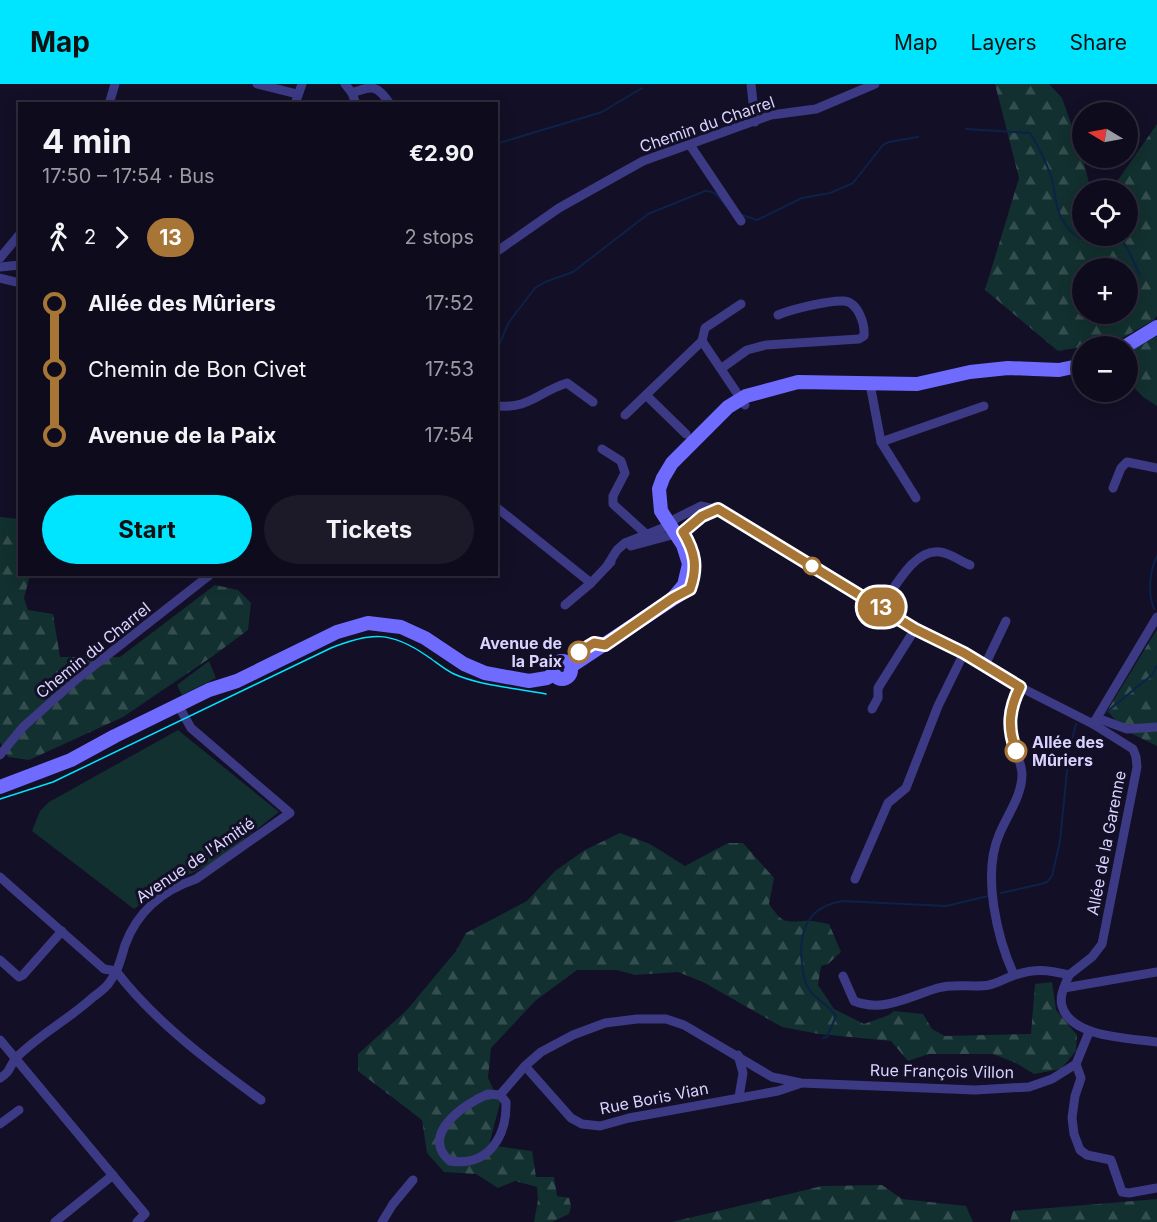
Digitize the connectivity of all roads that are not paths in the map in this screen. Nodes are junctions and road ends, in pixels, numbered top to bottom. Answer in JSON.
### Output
{"nodes":[{"id":1,"x":115,"y":84,"type":"edge"},
{"id":2,"x":257,"y":84,"type":"edge"},
{"id":3,"x":302,"y":84,"type":"edge"},
{"id":4,"x":345,"y":84,"type":"edge"},
{"id":5,"x":751,"y":84,"type":"edge"},
{"id":6,"x":875,"y":84,"type":"edge"},
{"id":7,"x":352,"y":93,"type":"junction"},
{"id":8,"x":296,"y":99,"type":"edge"},
{"id":9,"x":110,"y":102,"type":"edge"},
{"id":10,"x":355,"y":102,"type":"edge"},
{"id":11,"x":389,"y":102,"type":"edge"},
{"id":12,"x":755,"y":122,"type":"junction"},
{"id":13,"x":690,"y":145,"type":"junction"},
{"id":14,"x":741,"y":221,"type":"dead end"},
{"id":15,"x":18,"y":236,"type":"edge"},
{"id":16,"x":498,"y":251,"type":"edge"},
{"id":17,"x":0,"y":258,"type":"edge"},
{"id":18,"x":18,"y":265,"type":"edge"},
{"id":19,"x":0,"y":267,"type":"edge"},
{"id":20,"x":0,"y":278,"type":"edge"},
{"id":21,"x":18,"y":282,"type":"edge"},
{"id":22,"x":741,"y":304,"type":"dead end"},
{"id":23,"x":778,"y":315,"type":"dead end"},
{"id":24,"x":1157,"y":327,"type":"edge"},
{"id":25,"x":1138,"y":339,"type":"edge"},
{"id":26,"x":702,"y":340,"type":"junction"},
{"id":27,"x":1072,"y":367,"type":"edge"},
{"id":28,"x":722,"y":368,"type":"junction"},
{"id":29,"x":870,"y":384,"type":"junction"},
{"id":30,"x":646,"y":395,"type":"junction"},
{"id":31,"x":593,"y":402,"type":"dead end"},
{"id":32,"x":743,"y":402,"type":"junction"},
{"id":33,"x":498,"y":406,"type":"edge"},
{"id":34,"x":984,"y":406,"type":"dead end"},
{"id":35,"x":625,"y":415,"type":"dead end"},
{"id":36,"x":686,"y":434,"type":"dead end"},
{"id":37,"x":881,"y":442,"type":"junction"},
{"id":38,"x":602,"y":450,"type":"dead end"},
{"id":39,"x":1157,"y":468,"type":"edge"},
{"id":40,"x":1113,"y":488,"type":"dead end"},
{"id":41,"x":916,"y":498,"type":"dead end"},
{"id":42,"x":498,"y":509,"type":"edge"},
{"id":43,"x":718,"y":509,"type":"junction"},
{"id":44,"x":676,"y":527,"type":"junction"},
{"id":45,"x":645,"y":534,"type":"junction"},
{"id":46,"x":970,"y":565,"type":"dead end"},
{"id":47,"x":607,"y":566,"type":"junction"},
{"id":48,"x":208,"y":576,"type":"edge"},
{"id":49,"x":591,"y":583,"type":"junction"},
{"id":50,"x":565,"y":605,"type":"dead end"},
{"id":51,"x":881,"y":607,"type":"junction"},
{"id":52,"x":1157,"y":617,"type":"edge"},
{"id":53,"x":1006,"y":621,"type":"dead end"},
{"id":54,"x":915,"y":629,"type":"junction"},
{"id":55,"x":964,"y":653,"type":"junction"},
{"id":56,"x":985,"y":665,"type":"junction"},
{"id":57,"x":1020,"y":687,"type":"junction"},
{"id":58,"x":178,"y":705,"type":"junction"},
{"id":59,"x":872,"y":709,"type":"dead end"},
{"id":60,"x":1095,"y":721,"type":"junction"},
{"id":61,"x":1157,"y":727,"type":"edge"},
{"id":62,"x":0,"y":754,"type":"edge"},
{"id":63,"x":0,"y":787,"type":"edge"},
{"id":64,"x":0,"y":877,"type":"edge"},
{"id":65,"x":855,"y":879,"type":"dead end"},
{"id":66,"x":62,"y":932,"type":"junction"},
{"id":67,"x":0,"y":960,"type":"edge"},
{"id":68,"x":116,"y":971,"type":"junction"},
{"id":69,"x":1157,"y":972,"type":"edge"},
{"id":70,"x":1014,"y":975,"type":"junction"},
{"id":71,"x":1069,"y":975,"type":"junction"},
{"id":72,"x":843,"y":976,"type":"dead end"},
{"id":73,"x":1064,"y":988,"type":"junction"},
{"id":74,"x":1089,"y":1032,"type":"junction"},
{"id":75,"x":0,"y":1040,"type":"edge"},
{"id":76,"x":1157,"y":1042,"type":"edge"},
{"id":77,"x":737,"y":1055,"type":"junction"},
{"id":78,"x":15,"y":1059,"type":"junction"},
{"id":79,"x":1076,"y":1064,"type":"junction"},
{"id":80,"x":525,"y":1066,"type":"junction"},
{"id":81,"x":0,"y":1078,"type":"edge"},
{"id":82,"x":801,"y":1083,"type":"junction"},
{"id":83,"x":778,"y":1090,"type":"joint"},
{"id":84,"x":500,"y":1095,"type":"junction"},
{"id":85,"x":739,"y":1097,"type":"junction"},
{"id":86,"x":261,"y":1100,"type":"dead end"},
{"id":87,"x":19,"y":1110,"type":"dead end"},
{"id":88,"x":0,"y":1124,"type":"edge"},
{"id":89,"x":113,"y":1175,"type":"junction"},
{"id":90,"x":413,"y":1180,"type":"dead end"},
{"id":91,"x":1157,"y":1188,"type":"edge"},
{"id":92,"x":55,"y":1222,"type":"edge"},
{"id":93,"x":137,"y":1222,"type":"edge"},
{"id":94,"x":382,"y":1222,"type":"edge"}],
"edges":[{"from":1,"to":9,"type":"street"},
{"from":2,"to":8,"type":"street"},
{"from":3,"to":8,"type":"street"},
{"from":4,"to":7,"type":"street"},
{"from":5,"to":12,"type":"street"},
{"from":6,"to":12,"type":"street","name":"Chemin du Charrel"},
{"from":7,"to":10,"type":"street"},
{"from":7,"to":11,"type":"street"},
{"from":12,"to":13,"type":"street","name":"Chemin du Charrel"},
{"from":13,"to":14,"type":"street"},
{"from":13,"to":16,"type":"street","name":"Chemin du Charrel"},
{"from":15,"to":17,"type":"street"},
{"from":18,"to":19,"type":"street"},
{"from":20,"to":21,"type":"street"},
{"from":22,"to":26,"type":"street"},
{"from":23,"to":28,"type":"street"},
{"from":24,"to":25,"type":"street"},
{"from":26,"to":28,"type":"street"},
{"from":26,"to":30,"type":"street"},
{"from":27,"to":29,"type":"street"},
{"from":28,"to":32,"type":"street"},
{"from":29,"to":32,"type":"street"},
{"from":29,"to":37,"type":"street"},
{"from":30,"to":35,"type":"street"},
{"from":30,"to":36,"type":"street"},
{"from":31,"to":33,"type":"street"},
{"from":32,"to":44,"type":"street"},
{"from":32,"to":44,"type":"street"},
{"from":34,"to":37,"type":"street"},
{"from":37,"to":41,"type":"street"},
{"from":38,"to":45,"type":"street"},
{"from":39,"to":40,"type":"street"},
{"from":42,"to":49,"type":"street"},
{"from":43,"to":44,"type":"street"},
{"from":43,"to":44,"type":"street"},
{"from":43,"to":51,"type":"street"},
{"from":44,"to":45,"type":"street"},
{"from":44,"to":47,"type":"street"},
{"from":44,"to":58,"type":"street"},
{"from":45,"to":47,"type":"street"},
{"from":46,"to":51,"type":"street"},
{"from":47,"to":49,"type":"street"},
{"from":48,"to":62,"type":"street","name":"Chemin du Charrel"},
{"from":49,"to":50,"type":"street"},
{"from":51,"to":54,"type":"street"},
{"from":52,"to":60,"type":"street"},
{"from":53,"to":56,"type":"street"},
{"from":54,"to":55,"type":"street"},
{"from":54,"to":59,"type":"street"},
{"from":55,"to":56,"type":"street"},
{"from":55,"to":65,"type":"street"},
{"from":56,"to":57,"type":"street"},
{"from":57,"to":60,"type":"street"},
{"from":57,"to":70,"type":"street"},
{"from":58,"to":63,"type":"street"},
{"from":58,"to":68,"type":"street","name":"Avenue de l'Amitié"},
{"from":60,"to":61,"type":"street"},
{"from":60,"to":71,"type":"street","name":"Allée de la Garenne"},
{"from":64,"to":66,"type":"street"},
{"from":66,"to":67,"type":"street"},
{"from":66,"to":68,"type":"street"},
{"from":68,"to":78,"type":"street","name":"Avenue de l'Amitié"},
{"from":68,"to":86,"type":"street"},
{"from":69,"to":73,"type":"street"},
{"from":70,"to":71,"type":"street"},
{"from":70,"to":72,"type":"street"},
{"from":71,"to":73,"type":"street"},
{"from":73,"to":74,"type":"street"},
{"from":74,"to":76,"type":"street"},
{"from":74,"to":79,"type":"street"},
{"from":75,"to":78,"type":"street"},
{"from":77,"to":80,"type":"street","name":"Rue François Villon"},
{"from":77,"to":82,"type":"street","name":"Rue François Villon"},
{"from":77,"to":85,"type":"street"},
{"from":78,"to":81,"type":"street","name":"Avenue de l'Amitié"},
{"from":78,"to":89,"type":"street"},
{"from":79,"to":82,"type":"street","name":"Rue François Villon"},
{"from":79,"to":91,"type":"street"},
{"from":80,"to":84,"type":"street","name":"Rue François Villon"},
{"from":80,"to":85,"type":"street","name":"Rue Boris Vian"},
{"from":82,"to":83,"type":"street","name":"Rue François Villon"},
{"from":83,"to":85,"type":"street","name":"Rue Boris Vian"},
{"from":84,"to":84,"type":"street"},
{"from":87,"to":88,"type":"street"},
{"from":89,"to":92,"type":"street"},
{"from":89,"to":93,"type":"street"},
{"from":90,"to":94,"type":"street"}]}
